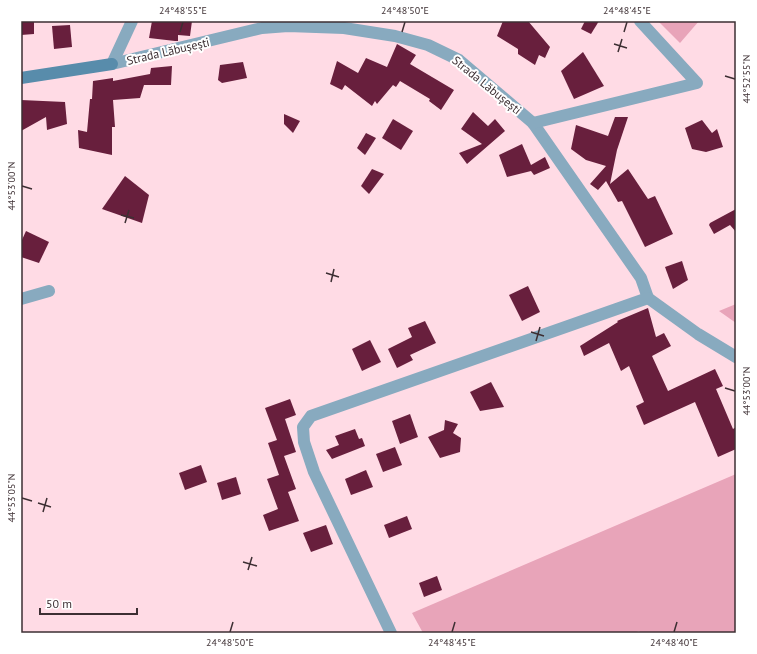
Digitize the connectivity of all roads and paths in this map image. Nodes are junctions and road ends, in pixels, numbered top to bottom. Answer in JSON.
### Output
{"nodes":[{"id":1,"x":132,"y":21,"type":"edge"},
{"id":2,"x":640,"y":21,"type":"edge"},
{"id":3,"x":112,"y":64,"type":"junction"},
{"id":4,"x":21,"y":78,"type":"edge"},
{"id":5,"x":533,"y":123,"type":"junction"},
{"id":6,"x":49,"y":291,"type":"dead end"},
{"id":7,"x":648,"y":298,"type":"junction"},
{"id":8,"x":21,"y":299,"type":"edge"},
{"id":9,"x":736,"y":357,"type":"edge"},
{"id":10,"x":391,"y":633,"type":"edge"}],
"edges":[{"from":1,"to":3,"type":"street"},
{"from":2,"to":5,"type":"street"},
{"from":3,"to":4,"type":"street","name":"Strada Lăbușești"},
{"from":3,"to":5,"type":"street","name":"Strada Lăbușești"},
{"from":5,"to":7,"type":"street","name":"Strada Lăbușești"},
{"from":6,"to":8,"type":"street"},
{"from":7,"to":9,"type":"street"},
{"from":7,"to":10,"type":"street"}]}
